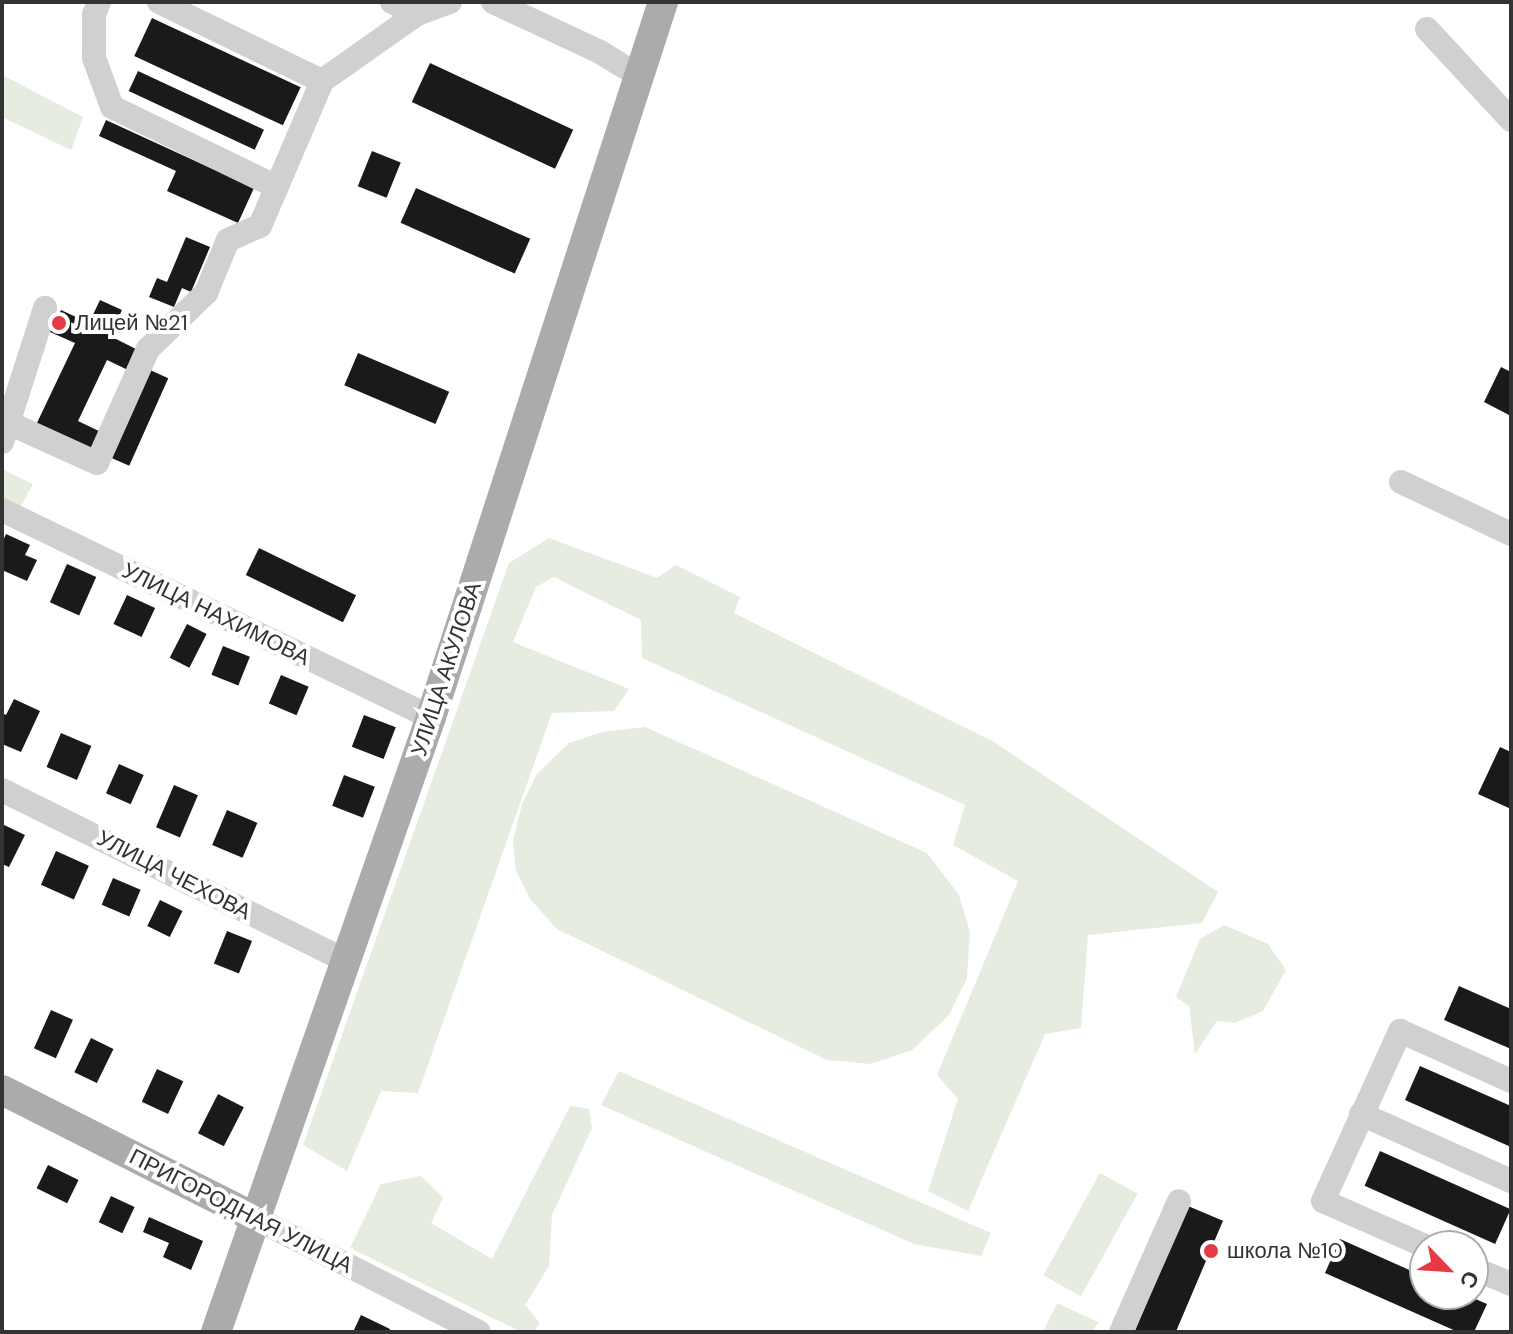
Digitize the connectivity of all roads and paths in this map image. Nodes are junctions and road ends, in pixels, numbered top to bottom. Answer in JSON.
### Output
{"nodes":[{"id":1,"x":99,"y":2,"type":"edge"},
{"id":2,"x":159,"y":2,"type":"edge"},
{"id":3,"x":392,"y":2,"type":"edge"},
{"id":4,"x":450,"y":2,"type":"edge"},
{"id":5,"x":493,"y":2,"type":"edge"},
{"id":6,"x":663,"y":2,"type":"edge"},
{"id":7,"x":417,"y":14,"type":"junction"},
{"id":8,"x":1427,"y":29,"type":"dead end"},
{"id":9,"x":639,"y":76,"type":"junction"},
{"id":10,"x":322,"y":81,"type":"junction"},
{"id":11,"x":1511,"y":120,"type":"edge"},
{"id":12,"x":277,"y":187,"type":"junction"},
{"id":13,"x":45,"y":308,"type":"dead end"},
{"id":14,"x":6,"y":433,"type":"edge"},
{"id":15,"x":1401,"y":482,"type":"dead end"},
{"id":16,"x":2,"y":510,"type":"edge"},
{"id":17,"x":1511,"y":534,"type":"edge"},
{"id":18,"x":431,"y":717,"type":"junction"},
{"id":19,"x":2,"y":790,"type":"edge"},
{"id":20,"x":346,"y":961,"type":"junction"},
{"id":21,"x":1511,"y":1081,"type":"edge"},
{"id":22,"x":2,"y":1090,"type":"edge"},
{"id":23,"x":1361,"y":1114,"type":"junction"},
{"id":24,"x":1511,"y":1181,"type":"edge"},
{"id":25,"x":1179,"y":1201,"type":"dead end"},
{"id":26,"x":255,"y":1218,"type":"junction"},
{"id":27,"x":1409,"y":1239,"type":"edge"},
{"id":28,"x":1489,"y":1275,"type":"edge"},
{"id":29,"x":1511,"y":1284,"type":"edge"},
{"id":30,"x":216,"y":1332,"type":"edge"},
{"id":31,"x":479,"y":1332,"type":"edge"},
{"id":32,"x":1121,"y":1332,"type":"edge"}],
"edges":[{"from":1,"to":12,"type":"street"},
{"from":2,"to":10,"type":"street"},
{"from":3,"to":7,"type":"street"},
{"from":4,"to":7,"type":"street"},
{"from":5,"to":9,"type":"street"},
{"from":6,"to":9,"type":"main road","name":"УЛИЦА АКУЛОВА"},
{"from":7,"to":10,"type":"street"},
{"from":8,"to":11,"type":"street"},
{"from":9,"to":18,"type":"main road","name":"УЛИЦА АКУЛОВА"},
{"from":10,"to":12,"type":"street"},
{"from":12,"to":14,"type":"street"},
{"from":13,"to":14,"type":"street"},
{"from":15,"to":17,"type":"street"},
{"from":16,"to":18,"type":"street","name":"УЛИЦА НАХИМОВА"},
{"from":18,"to":20,"type":"main road","name":"УЛИЦА АКУЛОВА"},
{"from":19,"to":20,"type":"street","name":"УЛИЦА ЧЕХОВА"},
{"from":20,"to":26,"type":"main road","name":"УЛИЦА АКУЛОВА"},
{"from":21,"to":23,"type":"street"},
{"from":22,"to":26,"type":"main road","name":"ПРИГОРОДНАЯ УЛИЦА"},
{"from":23,"to":24,"type":"street"},
{"from":23,"to":27,"type":"street"},
{"from":25,"to":32,"type":"street"},
{"from":26,"to":30,"type":"main road","name":"УЛИЦА АКУЛОВА"},
{"from":26,"to":31,"type":"street","name":"ПРИГОРОДНАЯ УЛИЦА"},
{"from":28,"to":29,"type":"street"}]}
